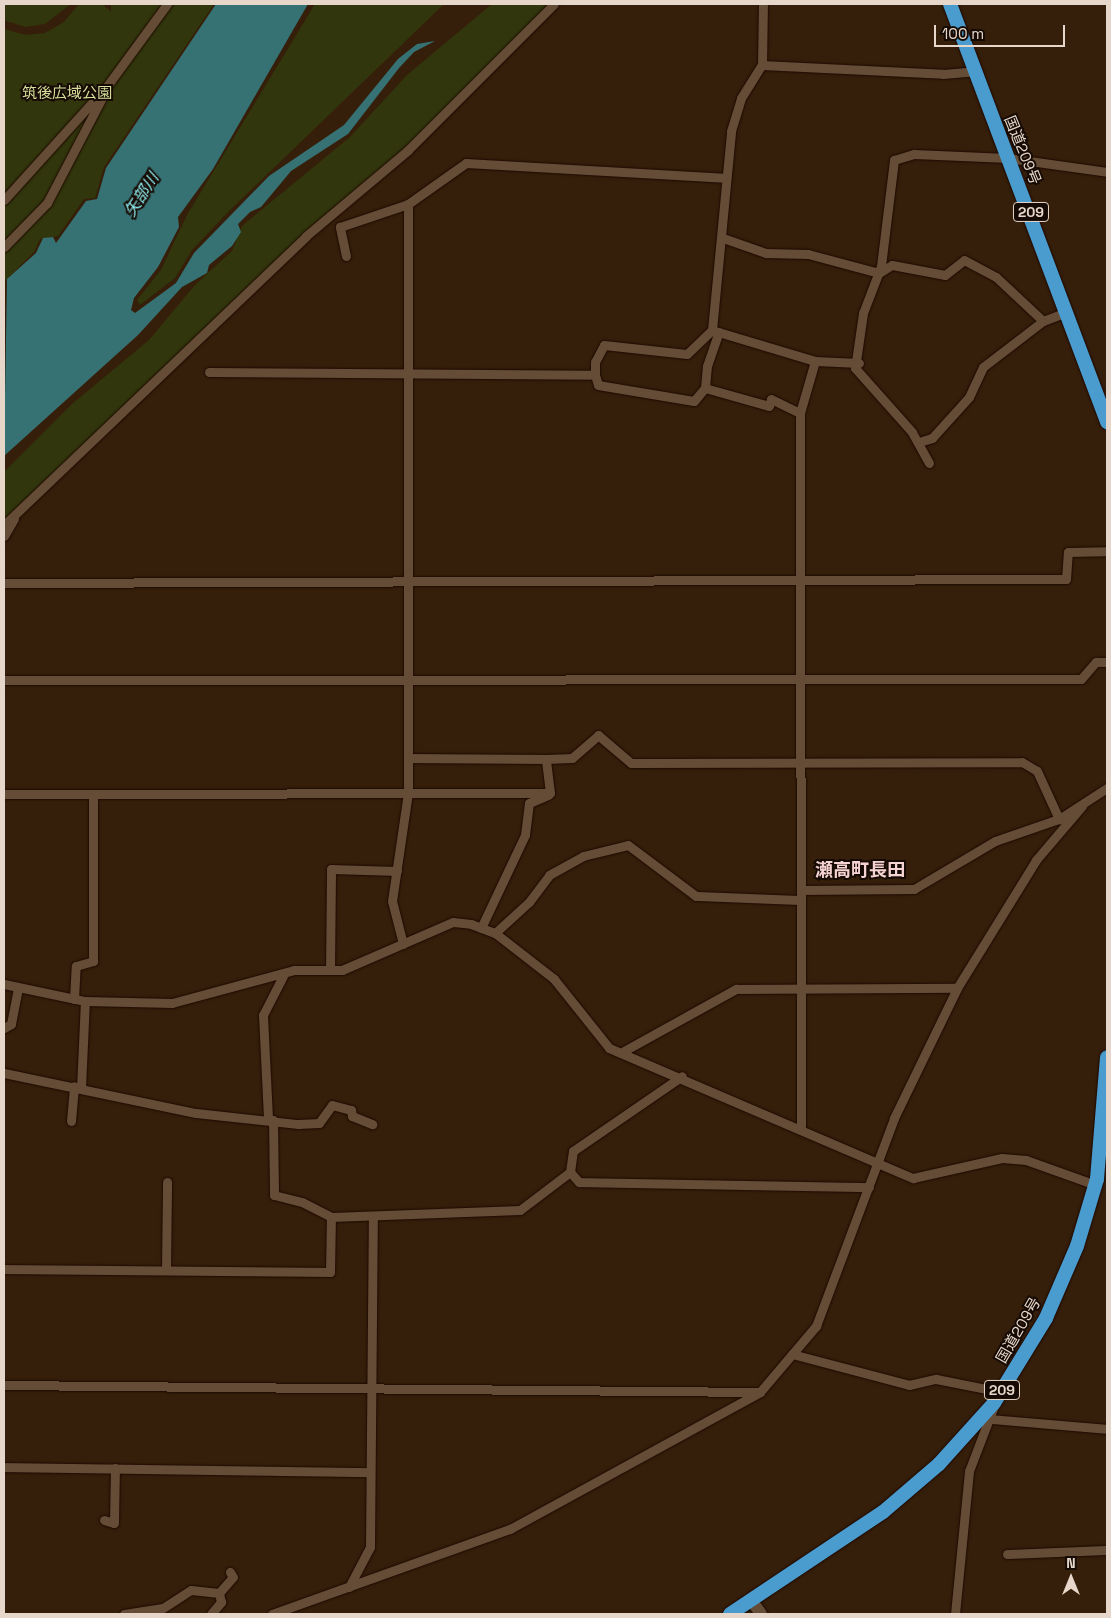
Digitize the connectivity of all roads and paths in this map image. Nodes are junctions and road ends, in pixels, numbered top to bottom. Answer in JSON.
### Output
{"nodes":[{"id":1,"x":167,"y":4,"type":"edge"},
{"id":2,"x":554,"y":4,"type":"edge"},
{"id":3,"x":763,"y":4,"type":"edge"},
{"id":4,"x":950,"y":4,"type":"edge"},
{"id":5,"x":762,"y":65,"type":"junction"},
{"id":6,"x":975,"y":71,"type":"junction"},
{"id":7,"x":107,"y":86,"type":"junction"},
{"id":8,"x":1008,"y":158,"type":"junction"},
{"id":9,"x":1107,"y":172,"type":"edge"},
{"id":10,"x":724,"y":178,"type":"junction"},
{"id":11,"x":4,"y":200,"type":"edge"},
{"id":12,"x":408,"y":204,"type":"junction"},
{"id":13,"x":723,"y":238,"type":"junction"},
{"id":14,"x":4,"y":247,"type":"edge"},
{"id":15,"x":346,"y":256,"type":"dead end"},
{"id":16,"x":879,"y":273,"type":"junction"},
{"id":17,"x":1067,"y":312,"type":"junction"},
{"id":18,"x":1043,"y":321,"type":"junction"},
{"id":19,"x":716,"y":331,"type":"junction"},
{"id":20,"x":815,"y":361,"type":"junction"},
{"id":21,"x":859,"y":363,"type":"junction"},
{"id":22,"x":209,"y":372,"type":"dead end"},
{"id":23,"x":406,"y":374,"type":"junction"},
{"id":24,"x":595,"y":375,"type":"junction"},
{"id":25,"x":705,"y":388,"type":"junction"},
{"id":26,"x":800,"y":414,"type":"junction"},
{"id":27,"x":1107,"y":422,"type":"edge"},
{"id":28,"x":919,"y":442,"type":"junction"},
{"id":29,"x":929,"y":463,"type":"dead end"},
{"id":30,"x":19,"y":511,"type":"junction"},
{"id":31,"x":4,"y":524,"type":"edge"},
{"id":32,"x":4,"y":536,"type":"edge"},
{"id":33,"x":1107,"y":551,"type":"edge"},
{"id":34,"x":801,"y":580,"type":"junction"},
{"id":35,"x":408,"y":582,"type":"junction"},
{"id":36,"x":4,"y":583,"type":"edge"},
{"id":37,"x":1107,"y":662,"type":"edge"},
{"id":38,"x":801,"y":679,"type":"junction"},
{"id":39,"x":4,"y":680,"type":"edge"},
{"id":40,"x":409,"y":680,"type":"junction"},
{"id":41,"x":408,"y":758,"type":"junction"},
{"id":42,"x":546,"y":759,"type":"junction"},
{"id":43,"x":801,"y":764,"type":"junction"},
{"id":44,"x":1107,"y":788,"type":"edge"},
{"id":45,"x":408,"y":792,"type":"junction"},
{"id":46,"x":4,"y":794,"type":"edge"},
{"id":47,"x":93,"y":794,"type":"junction"},
{"id":48,"x":550,"y":794,"type":"junction"},
{"id":49,"x":1082,"y":806,"type":"junction"},
{"id":50,"x":1059,"y":819,"type":"junction"},
{"id":51,"x":397,"y":871,"type":"junction"},
{"id":52,"x":802,"y":890,"type":"junction"},
{"id":53,"x":802,"y":900,"type":"junction"},
{"id":54,"x":481,"y":928,"type":"junction"},
{"id":55,"x":495,"y":933,"type":"junction"},
{"id":56,"x":403,"y":944,"type":"junction"},
{"id":57,"x":330,"y":970,"type":"junction"},
{"id":58,"x":283,"y":976,"type":"junction"},
{"id":59,"x":4,"y":984,"type":"edge"},
{"id":60,"x":957,"y":988,"type":"junction"},
{"id":61,"x":18,"y":989,"type":"junction"},
{"id":62,"x":802,"y":990,"type":"junction"},
{"id":63,"x":74,"y":999,"type":"junction"},
{"id":64,"x":85,"y":1001,"type":"junction"},
{"id":65,"x":4,"y":1028,"type":"edge"},
{"id":66,"x":624,"y":1051,"type":"junction"},
{"id":67,"x":1107,"y":1057,"type":"edge"},
{"id":68,"x":4,"y":1073,"type":"edge"},
{"id":69,"x":682,"y":1076,"type":"junction"},
{"id":70,"x":1106,"y":1077,"type":"edge"},
{"id":71,"x":78,"y":1087,"type":"junction"},
{"id":72,"x":271,"y":1119,"type":"junction"},
{"id":73,"x":71,"y":1121,"type":"dead end"},
{"id":74,"x":372,"y":1124,"type":"dead end"},
{"id":75,"x":802,"y":1128,"type":"junction"},
{"id":76,"x":878,"y":1163,"type":"junction"},
{"id":77,"x":570,"y":1172,"type":"junction"},
{"id":78,"x":167,"y":1182,"type":"dead end"},
{"id":79,"x":1100,"y":1182,"type":"edge"},
{"id":80,"x":869,"y":1187,"type":"junction"},
{"id":81,"x":331,"y":1217,"type":"junction"},
{"id":82,"x":373,"y":1217,"type":"junction"},
{"id":83,"x":4,"y":1269,"type":"edge"},
{"id":84,"x":166,"y":1270,"type":"junction"},
{"id":85,"x":792,"y":1354,"type":"junction"},
{"id":86,"x":4,"y":1385,"type":"edge"},
{"id":87,"x":371,"y":1388,"type":"junction"},
{"id":88,"x":760,"y":1392,"type":"junction"},
{"id":89,"x":998,"y":1397,"type":"junction"},
{"id":90,"x":991,"y":1419,"type":"junction"},
{"id":91,"x":1107,"y":1429,"type":"edge"},
{"id":92,"x":4,"y":1467,"type":"edge"},
{"id":93,"x":115,"y":1468,"type":"junction"},
{"id":94,"x":370,"y":1472,"type":"junction"},
{"id":95,"x":104,"y":1520,"type":"dead end"},
{"id":96,"x":1107,"y":1550,"type":"edge"},
{"id":97,"x":1007,"y":1554,"type":"dead end"},
{"id":98,"x":230,"y":1572,"type":"dead end"},
{"id":99,"x":349,"y":1587,"type":"junction"},
{"id":100,"x":219,"y":1593,"type":"junction"},
{"id":101,"x":751,"y":1600,"type":"junction"},
{"id":102,"x":124,"y":1614,"type":"edge"},
{"id":103,"x":211,"y":1614,"type":"edge"},
{"id":104,"x":272,"y":1614,"type":"edge"},
{"id":105,"x":730,"y":1614,"type":"edge"},
{"id":106,"x":761,"y":1614,"type":"edge"},
{"id":107,"x":955,"y":1614,"type":"edge"}],
"edges":[{"from":1,"to":7,"type":"street"},
{"from":2,"to":30,"type":"street"},
{"from":3,"to":5,"type":"street"},
{"from":4,"to":6,"type":"highway","name":"国道209号","number":"209"},
{"from":5,"to":6,"type":"street"},
{"from":5,"to":10,"type":"street"},
{"from":6,"to":8,"type":"highway","name":"国道209号","number":"209"},
{"from":7,"to":11,"type":"street"},
{"from":7,"to":14,"type":"street"},
{"from":8,"to":9,"type":"street"},
{"from":8,"to":16,"type":"street"},
{"from":8,"to":17,"type":"highway","name":"国道209号","number":"209"},
{"from":10,"to":12,"type":"street"},
{"from":10,"to":13,"type":"street"},
{"from":12,"to":15,"type":"street"},
{"from":12,"to":23,"type":"street"},
{"from":13,"to":16,"type":"street"},
{"from":13,"to":19,"type":"street"},
{"from":16,"to":18,"type":"street"},
{"from":16,"to":21,"type":"street"},
{"from":17,"to":18,"type":"street"},
{"from":17,"to":27,"type":"highway","name":"国道209号","number":"209"},
{"from":18,"to":28,"type":"street"},
{"from":19,"to":20,"type":"street"},
{"from":19,"to":24,"type":"street"},
{"from":19,"to":25,"type":"street"},
{"from":20,"to":21,"type":"street"},
{"from":20,"to":26,"type":"street"},
{"from":21,"to":28,"type":"street"},
{"from":22,"to":23,"type":"street"},
{"from":23,"to":24,"type":"street"},
{"from":23,"to":35,"type":"street"},
{"from":24,"to":25,"type":"street"},
{"from":25,"to":26,"type":"street"},
{"from":26,"to":34,"type":"street"},
{"from":28,"to":29,"type":"street"},
{"from":30,"to":31,"type":"street"},
{"from":30,"to":32,"type":"street"},
{"from":33,"to":34,"type":"street"},
{"from":34,"to":35,"type":"street"},
{"from":34,"to":38,"type":"street"},
{"from":35,"to":36,"type":"street"},
{"from":35,"to":40,"type":"street"},
{"from":37,"to":38,"type":"street"},
{"from":38,"to":40,"type":"street"},
{"from":38,"to":43,"type":"street"},
{"from":39,"to":40,"type":"street"},
{"from":40,"to":41,"type":"street"},
{"from":41,"to":42,"type":"street"},
{"from":41,"to":45,"type":"street"},
{"from":42,"to":43,"type":"street"},
{"from":42,"to":48,"type":"street"},
{"from":43,"to":50,"type":"street"},
{"from":43,"to":52,"type":"street"},
{"from":44,"to":49,"type":"street"},
{"from":45,"to":47,"type":"street"},
{"from":45,"to":48,"type":"street"},
{"from":45,"to":51,"type":"street"},
{"from":46,"to":47,"type":"street"},
{"from":47,"to":63,"type":"street"},
{"from":48,"to":54,"type":"street"},
{"from":49,"to":50,"type":"street"},
{"from":49,"to":60,"type":"street"},
{"from":50,"to":52,"type":"street"},
{"from":51,"to":56,"type":"street"},
{"from":51,"to":57,"type":"street"},
{"from":52,"to":53,"type":"street"},
{"from":53,"to":55,"type":"street"},
{"from":53,"to":62,"type":"street"},
{"from":54,"to":55,"type":"street"},
{"from":54,"to":56,"type":"street"},
{"from":55,"to":66,"type":"street"},
{"from":56,"to":57,"type":"street"},
{"from":57,"to":58,"type":"street"},
{"from":58,"to":64,"type":"street"},
{"from":58,"to":72,"type":"street"},
{"from":59,"to":61,"type":"street"},
{"from":60,"to":62,"type":"street"},
{"from":60,"to":76,"type":"street"},
{"from":61,"to":63,"type":"street"},
{"from":61,"to":65,"type":"street"},
{"from":62,"to":66,"type":"street"},
{"from":62,"to":75,"type":"street"},
{"from":63,"to":64,"type":"street"},
{"from":64,"to":71,"type":"street"},
{"from":66,"to":69,"type":"street"},
{"from":67,"to":70,"type":"highway","name":"国道209号","number":"209"},
{"from":68,"to":71,"type":"street"},
{"from":69,"to":75,"type":"street"},
{"from":69,"to":77,"type":"street"},
{"from":70,"to":79,"type":"highway","name":"国道209号","number":"209"},
{"from":71,"to":72,"type":"street"},
{"from":71,"to":73,"type":"street"},
{"from":72,"to":74,"type":"street"},
{"from":72,"to":81,"type":"street"},
{"from":75,"to":76,"type":"street"},
{"from":76,"to":79,"type":"street"},
{"from":76,"to":80,"type":"street"},
{"from":77,"to":80,"type":"street"},
{"from":77,"to":82,"type":"street"},
{"from":78,"to":84,"type":"street"},
{"from":79,"to":89,"type":"highway","name":"国道209号","number":"209"},
{"from":80,"to":85,"type":"street"},
{"from":81,"to":82,"type":"street"},
{"from":81,"to":84,"type":"street"},
{"from":82,"to":87,"type":"street"},
{"from":83,"to":84,"type":"street"},
{"from":85,"to":88,"type":"street"},
{"from":85,"to":89,"type":"street"},
{"from":86,"to":87,"type":"street"},
{"from":87,"to":88,"type":"street"},
{"from":87,"to":94,"type":"street"},
{"from":88,"to":99,"type":"street"},
{"from":89,"to":90,"type":"street"},
{"from":89,"to":101,"type":"highway","name":"国道209号","number":"209"},
{"from":90,"to":91,"type":"street"},
{"from":90,"to":107,"type":"street"},
{"from":92,"to":93,"type":"street"},
{"from":93,"to":94,"type":"street"},
{"from":93,"to":95,"type":"street"},
{"from":94,"to":99,"type":"street"},
{"from":96,"to":97,"type":"street"},
{"from":98,"to":100,"type":"street"},
{"from":99,"to":104,"type":"street"},
{"from":100,"to":102,"type":"street"},
{"from":100,"to":103,"type":"street"},
{"from":101,"to":105,"type":"highway","name":"国道209号","number":"209"},
{"from":101,"to":106,"type":"main road"}]}
